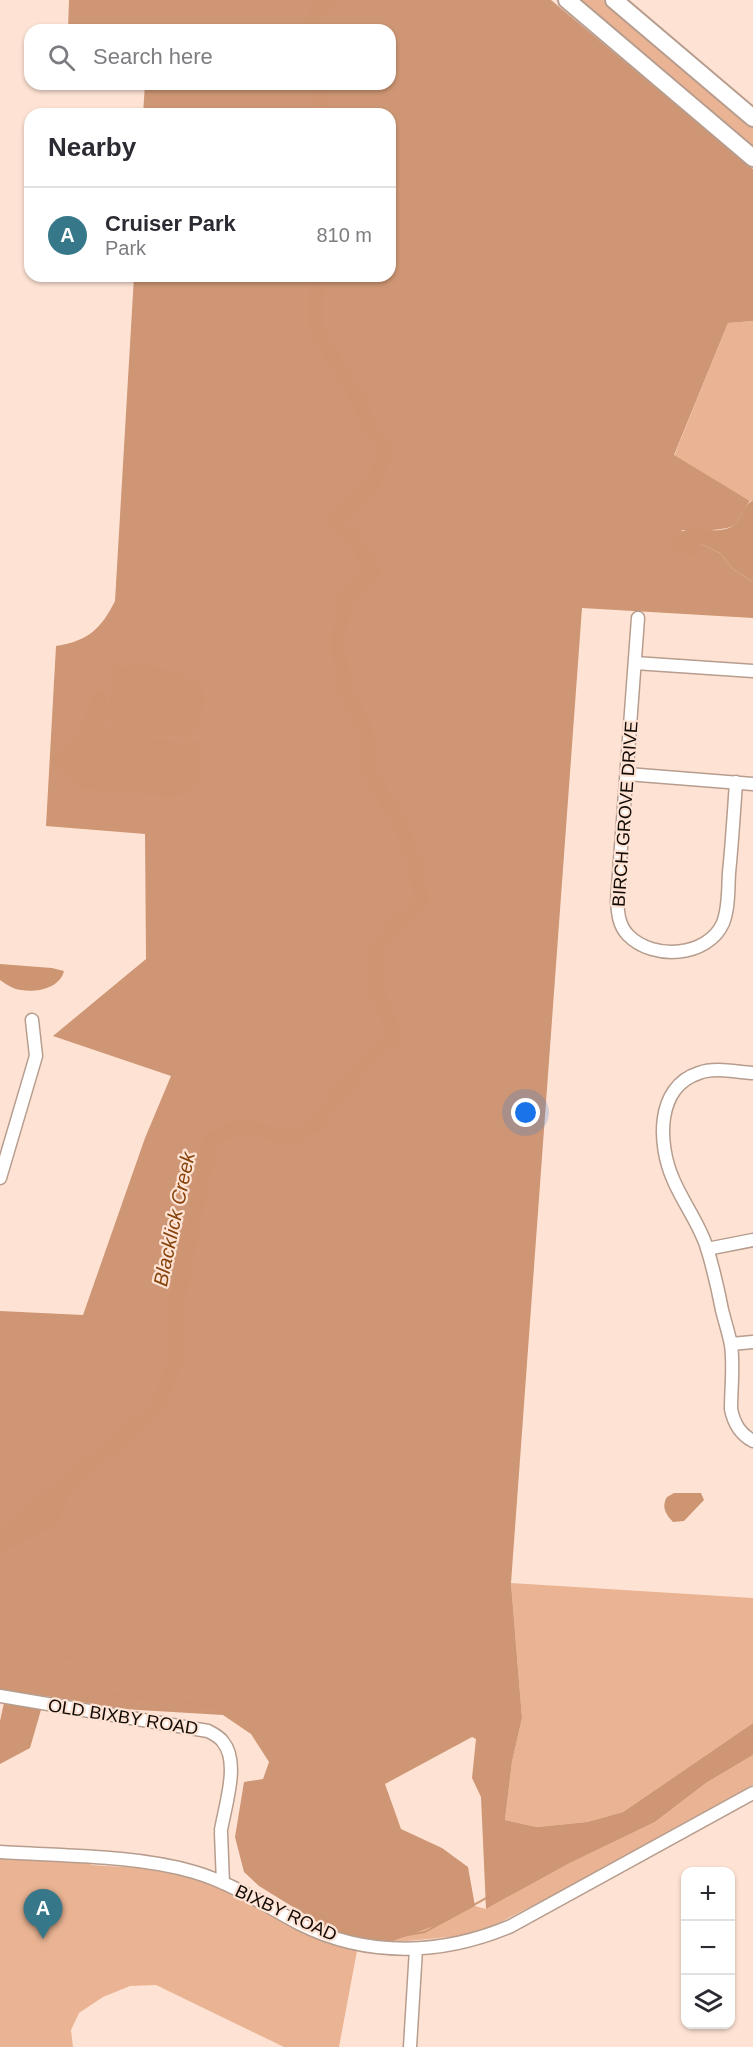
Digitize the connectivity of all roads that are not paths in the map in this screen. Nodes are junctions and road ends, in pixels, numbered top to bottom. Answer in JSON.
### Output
{"nodes":[{"id":1,"x":567,"y":0,"type":"edge"},
{"id":2,"x":614,"y":0,"type":"edge"},
{"id":3,"x":753,"y":118,"type":"edge"},
{"id":4,"x":753,"y":158,"type":"edge"},
{"id":5,"x":638,"y":618,"type":"dead end"},
{"id":6,"x":635,"y":663,"type":"junction"},
{"id":7,"x":753,"y":671,"type":"edge"},
{"id":8,"x":627,"y":774,"type":"junction"},
{"id":9,"x":736,"y":782,"type":"junction"},
{"id":10,"x":753,"y":784,"type":"edge"},
{"id":11,"x":32,"y":1020,"type":"dead end"},
{"id":12,"x":753,"y":1073,"type":"edge"},
{"id":13,"x":0,"y":1178,"type":"edge"},
{"id":14,"x":753,"y":1240,"type":"edge"},
{"id":15,"x":707,"y":1249,"type":"junction"},
{"id":16,"x":753,"y":1342,"type":"edge"},
{"id":17,"x":731,"y":1344,"type":"junction"},
{"id":18,"x":753,"y":1441,"type":"edge"},
{"id":19,"x":0,"y":1696,"type":"edge"},
{"id":20,"x":753,"y":1793,"type":"edge"},
{"id":21,"x":0,"y":1852,"type":"edge"},
{"id":22,"x":223,"y":1883,"type":"junction"},
{"id":23,"x":416,"y":1949,"type":"junction"},
{"id":24,"x":410,"y":2047,"type":"edge"}],
"edges":[{"from":1,"to":4,"type":"highway"},
{"from":2,"to":3,"type":"highway"},
{"from":5,"to":6,"type":"street","name":"BIRCH GROVE DRIVE"},
{"from":6,"to":7,"type":"street"},
{"from":6,"to":8,"type":"street","name":"BIRCH GROVE DRIVE"},
{"from":8,"to":9,"type":"street"},
{"from":8,"to":9,"type":"street","name":"BIRCH GROVE DRIVE"},
{"from":9,"to":10,"type":"street"},
{"from":11,"to":13,"type":"street"},
{"from":12,"to":15,"type":"street"},
{"from":14,"to":15,"type":"street"},
{"from":15,"to":17,"type":"street"},
{"from":16,"to":17,"type":"street"},
{"from":17,"to":18,"type":"street"},
{"from":19,"to":22,"type":"street","name":"OLD BIXBY ROAD"},
{"from":20,"to":23,"type":"street","name":"BIXBY ROAD"},
{"from":21,"to":22,"type":"street","name":"BIXBY ROAD"},
{"from":22,"to":23,"type":"street","name":"BIXBY ROAD"},
{"from":23,"to":24,"type":"street"}]}
